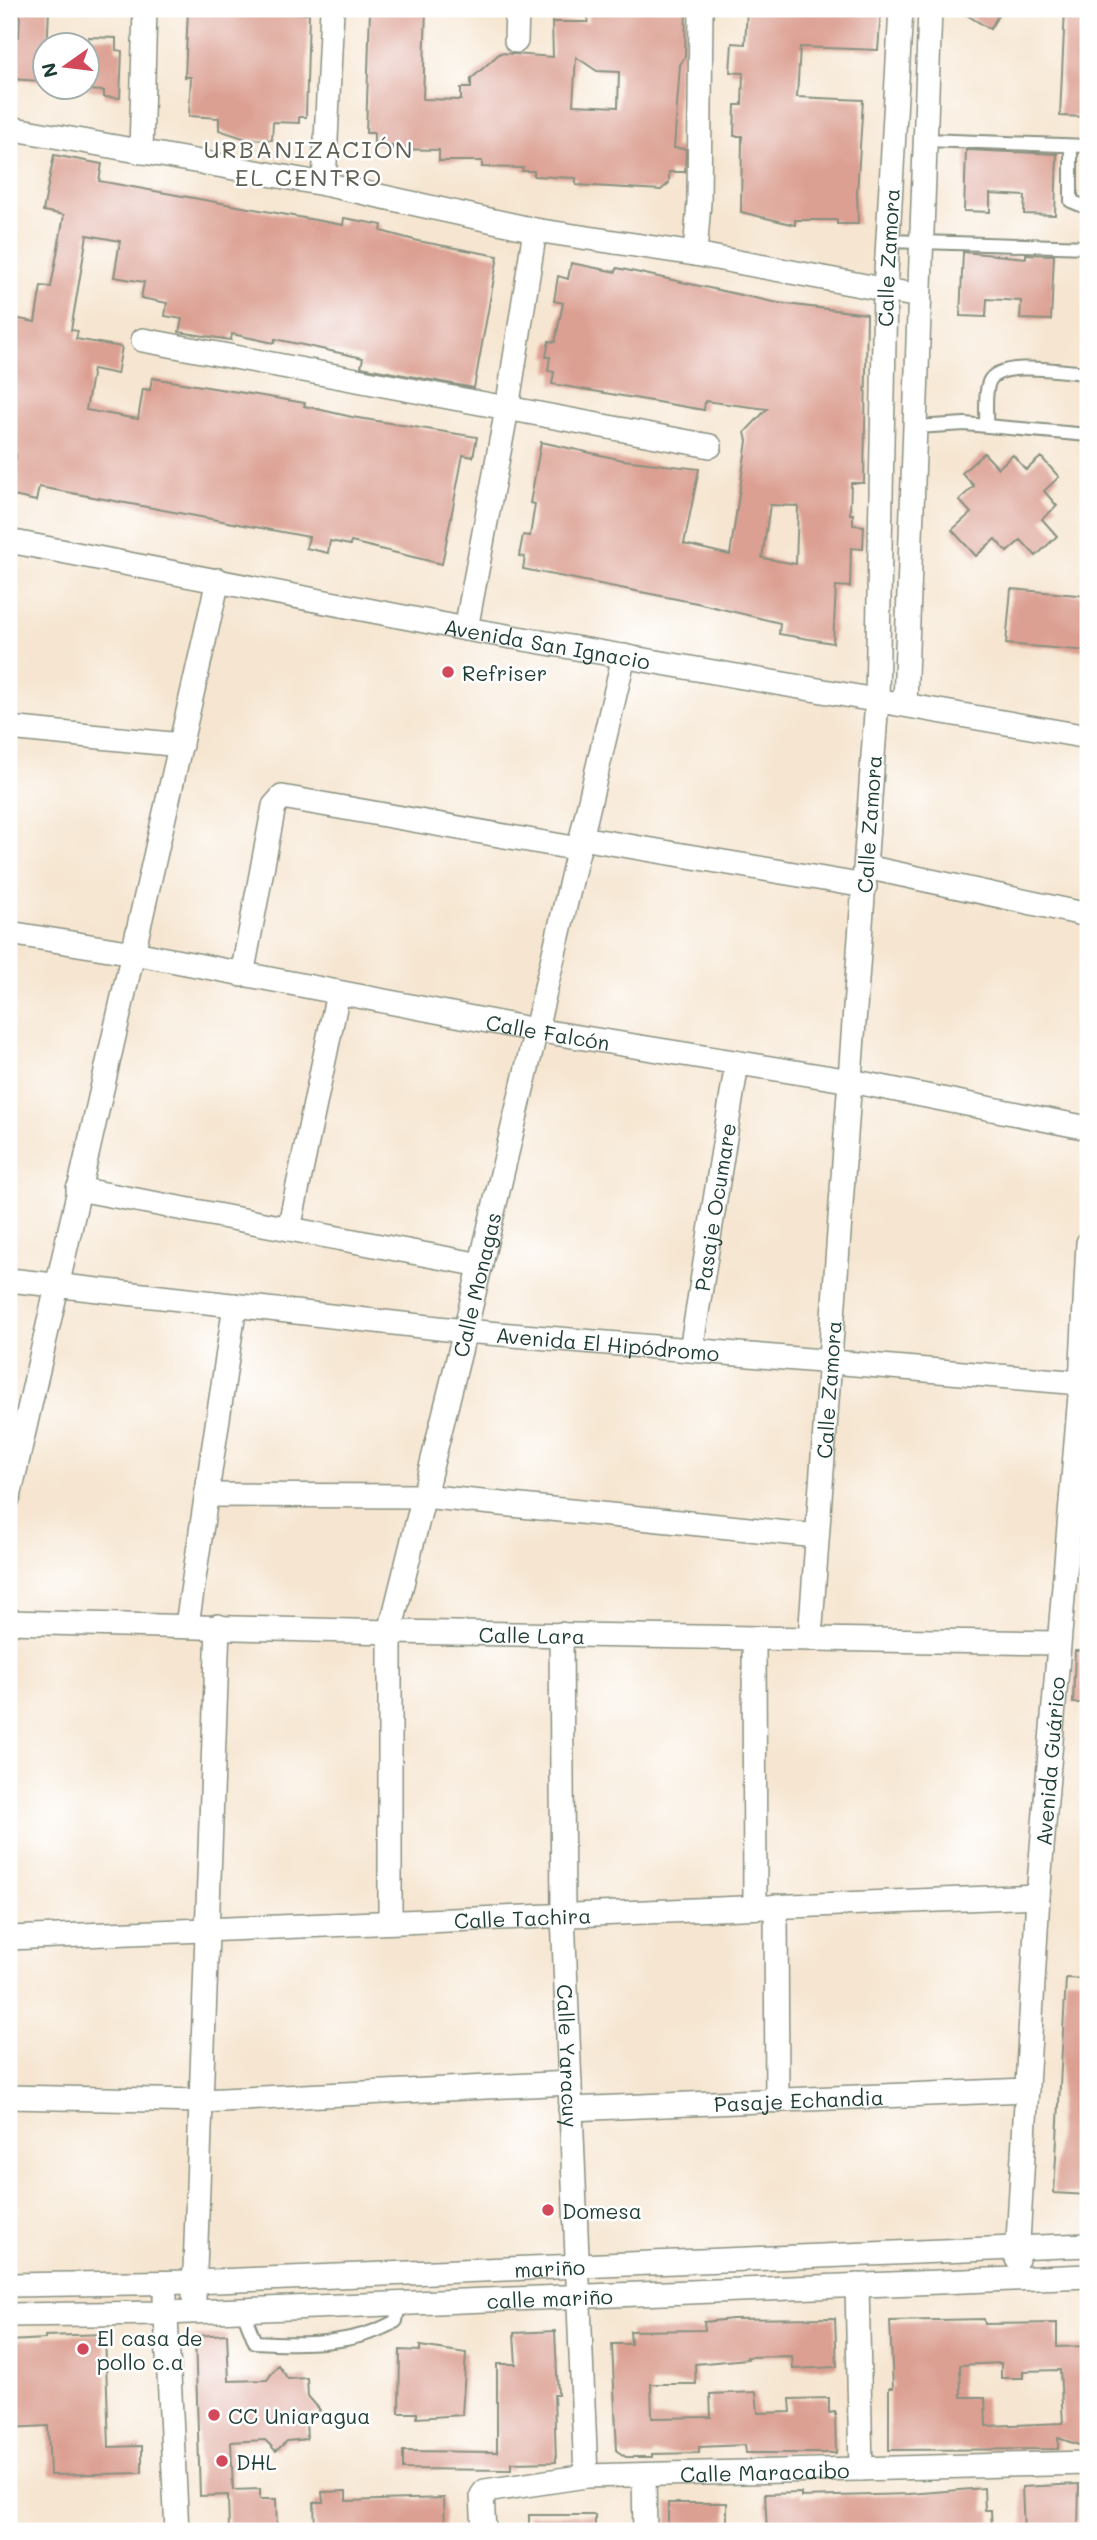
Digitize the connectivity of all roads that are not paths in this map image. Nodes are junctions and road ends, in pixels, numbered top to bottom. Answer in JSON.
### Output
{"nodes":[{"id":1,"x":145,"y":9,"type":"edge"},
{"id":2,"x":332,"y":9,"type":"edge"},
{"id":3,"x":517,"y":9,"type":"edge"},
{"id":4,"x":701,"y":9,"type":"edge"},
{"id":5,"x":901,"y":9,"type":"edge"},
{"id":6,"x":930,"y":9,"type":"edge"},
{"id":7,"x":516,"y":41,"type":"dead end"},
{"id":8,"x":9,"y":128,"type":"edge"},
{"id":9,"x":926,"y":140,"type":"junction"},
{"id":10,"x":1070,"y":146,"type":"junction"},
{"id":11,"x":1088,"y":146,"type":"edge"},
{"id":12,"x":141,"y":152,"type":"junction"},
{"id":13,"x":324,"y":184,"type":"junction"},
{"id":14,"x":1088,"y":208,"type":"edge"},
{"id":15,"x":535,"y":230,"type":"junction"},
{"id":16,"x":888,"y":241,"type":"junction"},
{"id":17,"x":919,"y":242,"type":"junction"},
{"id":18,"x":1088,"y":247,"type":"edge"},
{"id":19,"x":695,"y":254,"type":"junction"},
{"id":20,"x":886,"y":292,"type":"junction"},
{"id":21,"x":919,"y":296,"type":"junction"},
{"id":22,"x":143,"y":340,"type":"dead end"},
{"id":23,"x":1088,"y":373,"type":"edge"},
{"id":24,"x":507,"y":409,"type":"junction"},
{"id":25,"x":986,"y":426,"type":"junction"},
{"id":26,"x":916,"y":427,"type":"junction"},
{"id":27,"x":1088,"y":435,"type":"edge"},
{"id":28,"x":710,"y":446,"type":"dead end"},
{"id":29,"x":9,"y":541,"type":"edge"},
{"id":30,"x":218,"y":580,"type":"junction"},
{"id":31,"x":466,"y":629,"type":"junction"},
{"id":32,"x":624,"y":656,"type":"junction"},
{"id":33,"x":877,"y":700,"type":"junction"},
{"id":34,"x":905,"y":704,"type":"junction"},
{"id":35,"x":9,"y":728,"type":"edge"},
{"id":36,"x":1088,"y":737,"type":"edge"},
{"id":37,"x":181,"y":745,"type":"junction"},
{"id":38,"x":580,"y":844,"type":"junction"},
{"id":39,"x":865,"y":876,"type":"junction"},
{"id":40,"x":1088,"y":915,"type":"edge"},
{"id":41,"x":9,"y":933,"type":"edge"},
{"id":42,"x":134,"y":953,"type":"junction"},
{"id":43,"x":242,"y":975,"type":"junction"},
{"id":44,"x":338,"y":993,"type":"junction"},
{"id":45,"x":535,"y":1030,"type":"junction"},
{"id":46,"x":737,"y":1063,"type":"junction"},
{"id":47,"x":851,"y":1082,"type":"junction"},
{"id":48,"x":1088,"y":1128,"type":"edge"},
{"id":49,"x":78,"y":1189,"type":"junction"},
{"id":50,"x":289,"y":1229,"type":"junction"},
{"id":51,"x":1088,"y":1243,"type":"edge"},
{"id":52,"x":481,"y":1265,"type":"junction"},
{"id":53,"x":9,"y":1280,"type":"edge"},
{"id":54,"x":56,"y":1284,"type":"junction"},
{"id":55,"x":234,"y":1304,"type":"junction"},
{"id":56,"x":465,"y":1331,"type":"junction"},
{"id":57,"x":691,"y":1349,"type":"junction"},
{"id":58,"x":831,"y":1362,"type":"junction"},
{"id":59,"x":1081,"y":1383,"type":"junction"},
{"id":60,"x":206,"y":1495,"type":"junction"},
{"id":61,"x":423,"y":1496,"type":"junction"},
{"id":62,"x":9,"y":1497,"type":"edge"},
{"id":63,"x":817,"y":1536,"type":"junction"},
{"id":64,"x":9,"y":1622,"type":"edge"},
{"id":65,"x":187,"y":1625,"type":"junction"},
{"id":66,"x":218,"y":1626,"type":"junction"},
{"id":67,"x":390,"y":1632,"type":"junction"},
{"id":68,"x":561,"y":1634,"type":"junction"},
{"id":69,"x":754,"y":1638,"type":"junction"},
{"id":70,"x":810,"y":1639,"type":"junction"},
{"id":71,"x":1057,"y":1643,"type":"junction"},
{"id":72,"x":1038,"y":1896,"type":"junction"},
{"id":73,"x":765,"y":1907,"type":"junction"},
{"id":74,"x":563,"y":1915,"type":"junction"},
{"id":75,"x":390,"y":1922,"type":"junction"},
{"id":76,"x":206,"y":1930,"type":"junction"},
{"id":77,"x":9,"y":1938,"type":"edge"},
{"id":78,"x":570,"y":2083,"type":"junction"},
{"id":79,"x":1027,"y":2090,"type":"junction"},
{"id":80,"x":9,"y":2098,"type":"edge"},
{"id":81,"x":201,"y":2101,"type":"junction"},
{"id":82,"x":777,"y":2101,"type":"junction"},
{"id":83,"x":570,"y":2109,"type":"junction"},
{"id":84,"x":1088,"y":2245,"type":"edge"},
{"id":85,"x":1017,"y":2247,"type":"junction"},
{"id":86,"x":575,"y":2266,"type":"junction"},
{"id":87,"x":1088,"y":2276,"type":"edge"},
{"id":88,"x":1017,"y":2279,"type":"junction"},
{"id":89,"x":194,"y":2282,"type":"junction"},
{"id":90,"x":166,"y":2283,"type":"junction"},
{"id":91,"x":9,"y":2285,"type":"edge"},
{"id":92,"x":857,"y":2285,"type":"junction"},
{"id":93,"x":578,"y":2296,"type":"junction"},
{"id":94,"x":399,"y":2304,"type":"junction"},
{"id":95,"x":242,"y":2309,"type":"junction"},
{"id":96,"x":194,"y":2311,"type":"junction"},
{"id":97,"x":165,"y":2313,"type":"junction"},
{"id":98,"x":9,"y":2315,"type":"edge"},
{"id":99,"x":1088,"y":2463,"type":"edge"},
{"id":100,"x":861,"y":2469,"type":"junction"},
{"id":101,"x":586,"y":2476,"type":"junction"},
{"id":102,"x":644,"y":2477,"type":"junction"},
{"id":103,"x":177,"y":2531,"type":"edge"},
{"id":104,"x":484,"y":2531,"type":"edge"},
{"id":105,"x":645,"y":2531,"type":"edge"}],
"edges":[{"from":1,"to":12,"type":"street"},
{"from":2,"to":13,"type":"street"},
{"from":3,"to":7,"type":"street"},
{"from":4,"to":19,"type":"street"},
{"from":5,"to":16,"type":"street","name":"Calle Zamora"},
{"from":6,"to":9,"type":"street","name":"Calle Zamora"},
{"from":8,"to":12,"type":"street"},
{"from":9,"to":10,"type":"lane"},
{"from":9,"to":17,"type":"street","name":"Calle Zamora"},
{"from":10,"to":11,"type":"lane"},
{"from":10,"to":14,"type":"lane"},
{"from":12,"to":13,"type":"street"},
{"from":13,"to":15,"type":"street"},
{"from":15,"to":19,"type":"street"},
{"from":15,"to":24,"type":"street"},
{"from":16,"to":17,"type":"lane"},
{"from":16,"to":20,"type":"street","name":"Calle Zamora"},
{"from":17,"to":18,"type":"lane"},
{"from":17,"to":21,"type":"street","name":"Calle Zamora"},
{"from":19,"to":20,"type":"street"},
{"from":20,"to":21,"type":"street"},
{"from":20,"to":33,"type":"street","name":"Calle Zamora"},
{"from":21,"to":26,"type":"street","name":"Calle Zamora"},
{"from":22,"to":24,"type":"street"},
{"from":23,"to":25,"type":"lane"},
{"from":24,"to":28,"type":"street"},
{"from":24,"to":31,"type":"street"},
{"from":25,"to":26,"type":"lane"},
{"from":25,"to":27,"type":"lane"},
{"from":26,"to":34,"type":"street","name":"Calle Zamora"},
{"from":29,"to":30,"type":"street","name":"Avenida San Ignacio"},
{"from":30,"to":31,"type":"street","name":"Avenida San Ignacio"},
{"from":30,"to":37,"type":"street"},
{"from":31,"to":32,"type":"street","name":"Avenida San Ignacio"},
{"from":32,"to":33,"type":"street","name":"Avenida San Ignacio"},
{"from":32,"to":38,"type":"street","name":"Calle Monagas"},
{"from":33,"to":34,"type":"street","name":"Avenida San Ignacio"},
{"from":33,"to":39,"type":"street","name":"Calle Zamora"},
{"from":34,"to":36,"type":"street","name":"Avenida San Ignacio"},
{"from":35,"to":37,"type":"street"},
{"from":37,"to":42,"type":"street"},
{"from":38,"to":39,"type":"street"},
{"from":38,"to":43,"type":"street"},
{"from":38,"to":45,"type":"street","name":"Calle Monagas"},
{"from":39,"to":40,"type":"street"},
{"from":39,"to":47,"type":"street","name":"Calle Zamora"},
{"from":41,"to":42,"type":"street","name":"Calle Falcón"},
{"from":42,"to":43,"type":"street","name":"Calle Falcón"},
{"from":42,"to":49,"type":"street"},
{"from":43,"to":44,"type":"street","name":"Calle Falcón"},
{"from":44,"to":45,"type":"street","name":"Calle Falcón"},
{"from":44,"to":50,"type":"street"},
{"from":45,"to":46,"type":"street","name":"Calle Falcón"},
{"from":45,"to":52,"type":"street","name":"Calle Monagas"},
{"from":46,"to":47,"type":"street","name":"Calle Falcón"},
{"from":46,"to":57,"type":"street","name":"Pasaje Ocumare"},
{"from":47,"to":48,"type":"street","name":"Calle Falcón"},
{"from":47,"to":58,"type":"street","name":"Calle Zamora"},
{"from":49,"to":50,"type":"street"},
{"from":49,"to":54,"type":"street"},
{"from":50,"to":52,"type":"street"},
{"from":51,"to":59,"type":"street","name":"Avenida Guárico"},
{"from":52,"to":56,"type":"street","name":"Calle Monagas"},
{"from":53,"to":54,"type":"street","name":"Avenida El Hipódromo"},
{"from":54,"to":55,"type":"street","name":"Avenida El Hipódromo"},
{"from":54,"to":62,"type":"street"},
{"from":55,"to":56,"type":"street","name":"Avenida El Hipódromo"},
{"from":55,"to":60,"type":"street"},
{"from":56,"to":57,"type":"street","name":"Avenida El Hipódromo"},
{"from":56,"to":61,"type":"street","name":"Calle Monagas"},
{"from":57,"to":58,"type":"street","name":"Avenida El Hipódromo"},
{"from":58,"to":59,"type":"street","name":"Avenida El Hipódromo"},
{"from":58,"to":63,"type":"street","name":"Calle Zamora"},
{"from":59,"to":71,"type":"street","name":"Avenida Guárico"},
{"from":60,"to":61,"type":"street"},
{"from":60,"to":65,"type":"street"},
{"from":61,"to":63,"type":"street"},
{"from":61,"to":67,"type":"street","name":"Calle Monagas"},
{"from":63,"to":70,"type":"street","name":"Calle Zamora"},
{"from":64,"to":65,"type":"street","name":"Calle Lara"},
{"from":65,"to":66,"type":"street","name":"Calle Lara"},
{"from":66,"to":67,"type":"street","name":"Calle Lara"},
{"from":66,"to":76,"type":"street"},
{"from":67,"to":68,"type":"street","name":"Calle Lara"},
{"from":67,"to":75,"type":"street","name":"Calle Monagas"},
{"from":68,"to":69,"type":"street","name":"Calle Lara"},
{"from":68,"to":74,"type":"street","name":"Calle Yaracuy"},
{"from":69,"to":70,"type":"street","name":"Calle Lara"},
{"from":69,"to":73,"type":"street"},
{"from":70,"to":71,"type":"street","name":"Calle Lara"},
{"from":71,"to":72,"type":"street","name":"Avenida Guárico"},
{"from":72,"to":73,"type":"street","name":"Calle Tachira"},
{"from":72,"to":79,"type":"street","name":"Avenida Guárico"},
{"from":73,"to":74,"type":"street","name":"Calle Tachira"},
{"from":73,"to":82,"type":"street"},
{"from":74,"to":75,"type":"street","name":"Calle Tachira"},
{"from":74,"to":78,"type":"street","name":"Calle Yaracuy"},
{"from":75,"to":76,"type":"street","name":"Calle Tachira"},
{"from":76,"to":77,"type":"street","name":"Calle Tachira"},
{"from":76,"to":81,"type":"street"},
{"from":78,"to":81,"type":"street"},
{"from":78,"to":83,"type":"street","name":"Calle Yaracuy"},
{"from":79,"to":82,"type":"street","name":"Pasaje Echandia"},
{"from":79,"to":85,"type":"street","name":"Avenida Guárico"},
{"from":80,"to":81,"type":"street"},
{"from":81,"to":89,"type":"street"},
{"from":82,"to":83,"type":"street","name":"Pasaje Echandia"},
{"from":83,"to":86,"type":"street","name":"Calle Yaracuy"},
{"from":84,"to":85,"type":"street","name":"mariño"},
{"from":85,"to":86,"type":"street","name":"mariño"},
{"from":85,"to":88,"type":"street","name":"Avenida Guárico"},
{"from":86,"to":89,"type":"street","name":"mariño"},
{"from":86,"to":93,"type":"street","name":"Calle Yaracuy"},
{"from":87,"to":88,"type":"street","name":"calle mariño"},
{"from":88,"to":92,"type":"street","name":"calle mariño"},
{"from":89,"to":90,"type":"street","name":"mariño"},
{"from":89,"to":96,"type":"street"},
{"from":90,"to":91,"type":"street","name":"mariño"},
{"from":90,"to":97,"type":"street"},
{"from":92,"to":93,"type":"street","name":"calle mariño"},
{"from":92,"to":100,"type":"street"},
{"from":93,"to":94,"type":"street","name":"calle mariño"},
{"from":93,"to":101,"type":"street","name":"Calle Yaracuy"},
{"from":94,"to":95,"type":"street","name":"calle mariño"},
{"from":94,"to":95,"type":"lane"},
{"from":95,"to":96,"type":"street","name":"calle mariño"},
{"from":96,"to":97,"type":"street","name":"calle mariño"},
{"from":97,"to":98,"type":"street","name":"calle mariño"},
{"from":97,"to":103,"type":"street"},
{"from":99,"to":100,"type":"street","name":"Calle Maracaibo"},
{"from":100,"to":102,"type":"street","name":"Calle Maracaibo"},
{"from":101,"to":102,"type":"street","name":"Calle Maracaibo"},
{"from":101,"to":104,"type":"street","name":"Calle Maracaibo"},
{"from":102,"to":105,"type":"street"}]}
